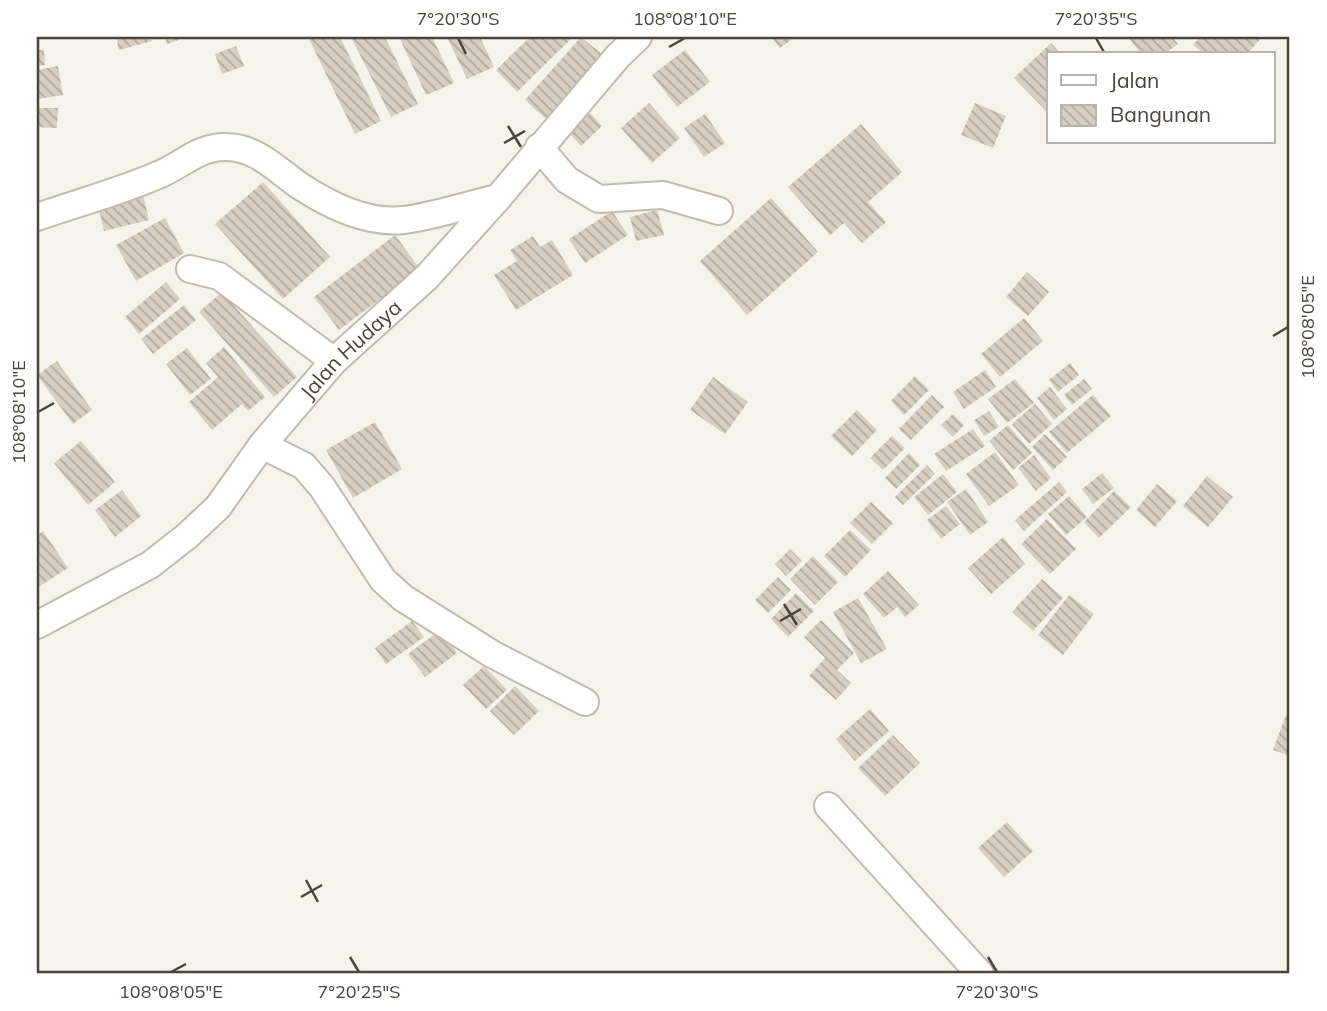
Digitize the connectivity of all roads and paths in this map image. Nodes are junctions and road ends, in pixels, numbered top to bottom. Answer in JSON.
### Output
{"nodes":[{"id":1,"x":625,"y":40,"type":"edge"},
{"id":2,"x":539,"y":147,"type":"junction"},
{"id":3,"x":498,"y":198,"type":"junction"},
{"id":4,"x":719,"y":211,"type":"dead end"},
{"id":5,"x":37,"y":217,"type":"edge"},
{"id":6,"x":190,"y":269,"type":"dead end"},
{"id":7,"x":334,"y":361,"type":"junction"},
{"id":8,"x":262,"y":445,"type":"junction"},
{"id":9,"x":37,"y":625,"type":"edge"},
{"id":10,"x":585,"y":702,"type":"dead end"},
{"id":11,"x":828,"y":806,"type":"dead end"},
{"id":12,"x":980,"y":974,"type":"edge"}],
"edges":[{"from":1,"to":2,"type":"street","name":"Jalan Hudaya"},
{"from":2,"to":3,"type":"street","name":"Jalan Hudaya"},
{"from":2,"to":4,"type":"street"},
{"from":3,"to":5,"type":"street"},
{"from":3,"to":7,"type":"street","name":"Jalan Hudaya"},
{"from":6,"to":7,"type":"street"},
{"from":7,"to":8,"type":"street","name":"Jalan Hudaya"},
{"from":8,"to":9,"type":"street","name":"Jalan Hudaya"},
{"from":8,"to":10,"type":"street"},
{"from":11,"to":12,"type":"street"}]}
